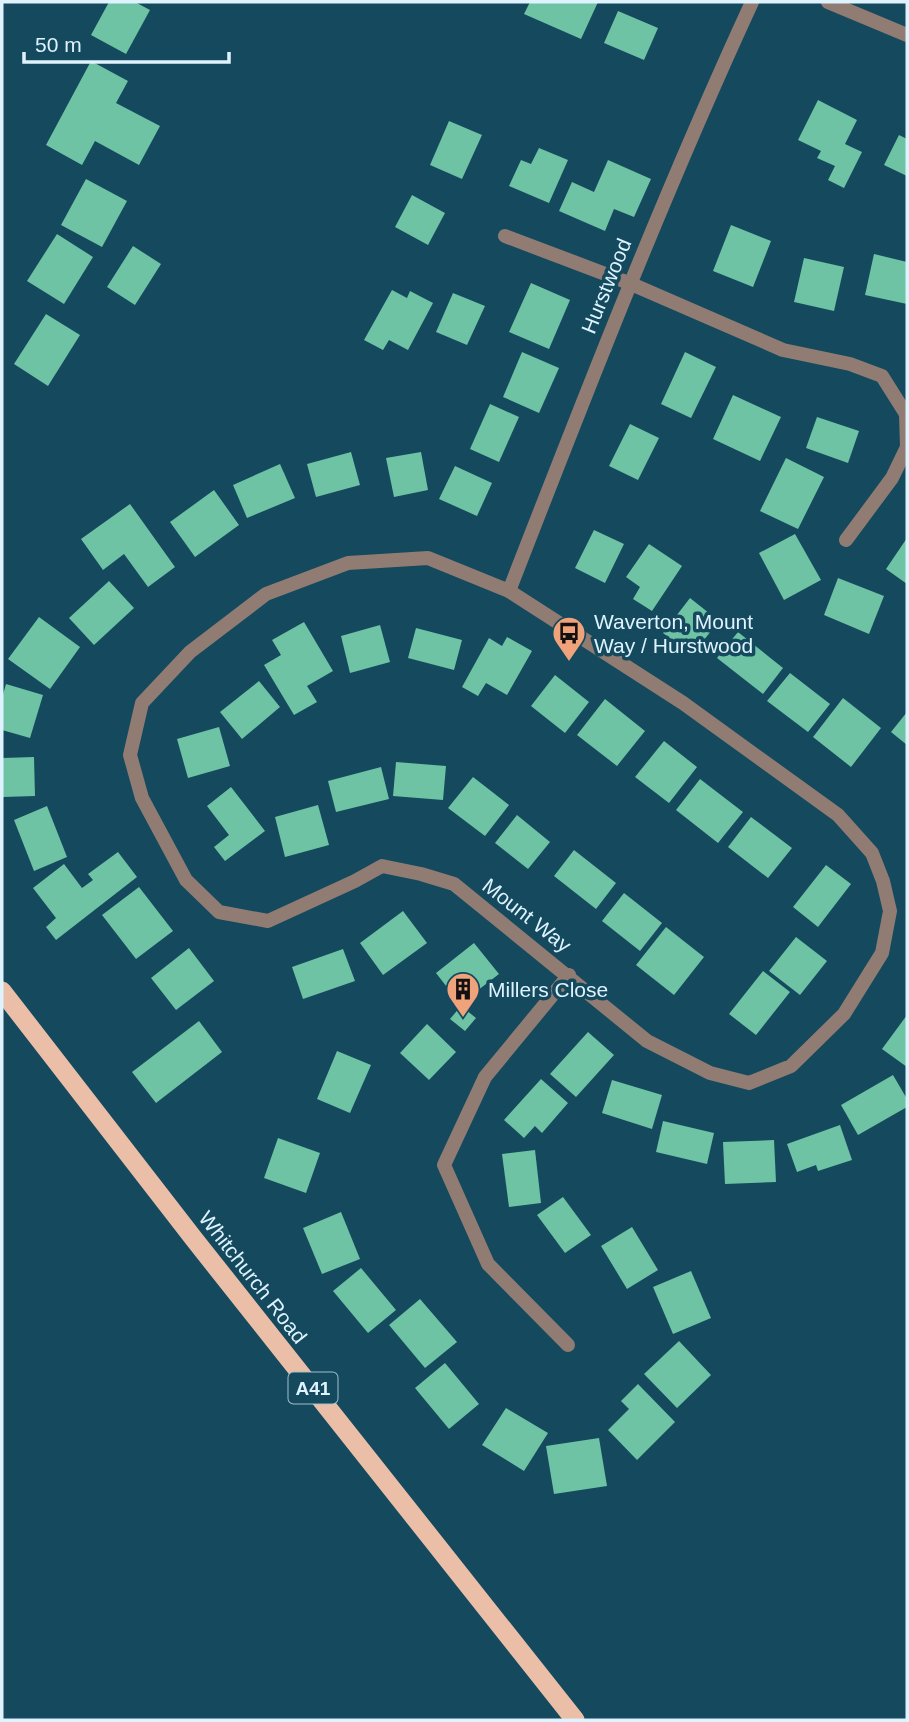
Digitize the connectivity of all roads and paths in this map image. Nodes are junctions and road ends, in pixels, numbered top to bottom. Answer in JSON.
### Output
{"nodes":[{"id":1,"x":752,"y":2,"type":"edge"},
{"id":2,"x":828,"y":2,"type":"edge"},
{"id":3,"x":907,"y":35,"type":"edge"},
{"id":4,"x":505,"y":236,"type":"dead end"},
{"id":5,"x":629,"y":284,"type":"junction"},
{"id":6,"x":846,"y":540,"type":"dead end"},
{"id":7,"x":509,"y":591,"type":"junction"},
{"id":8,"x":569,"y":975,"type":"junction"},
{"id":9,"x":2,"y":991,"type":"edge"},
{"id":10,"x":568,"y":1345,"type":"dead end"},
{"id":11,"x":575,"y":1720,"type":"edge"}],
"edges":[{"from":1,"to":5,"type":"street","name":"Hurstwood"},
{"from":2,"to":3,"type":"street"},
{"from":4,"to":5,"type":"street"},
{"from":5,"to":6,"type":"street"},
{"from":5,"to":7,"type":"street","name":"Hurstwood"},
{"from":7,"to":8,"type":"street","name":"Mount Way"},
{"from":7,"to":8,"type":"street","name":"Mount Way"},
{"from":8,"to":10,"type":"street"},
{"from":9,"to":11,"type":"highway","name":"Whitchurch Road","number":"A41"}]}
